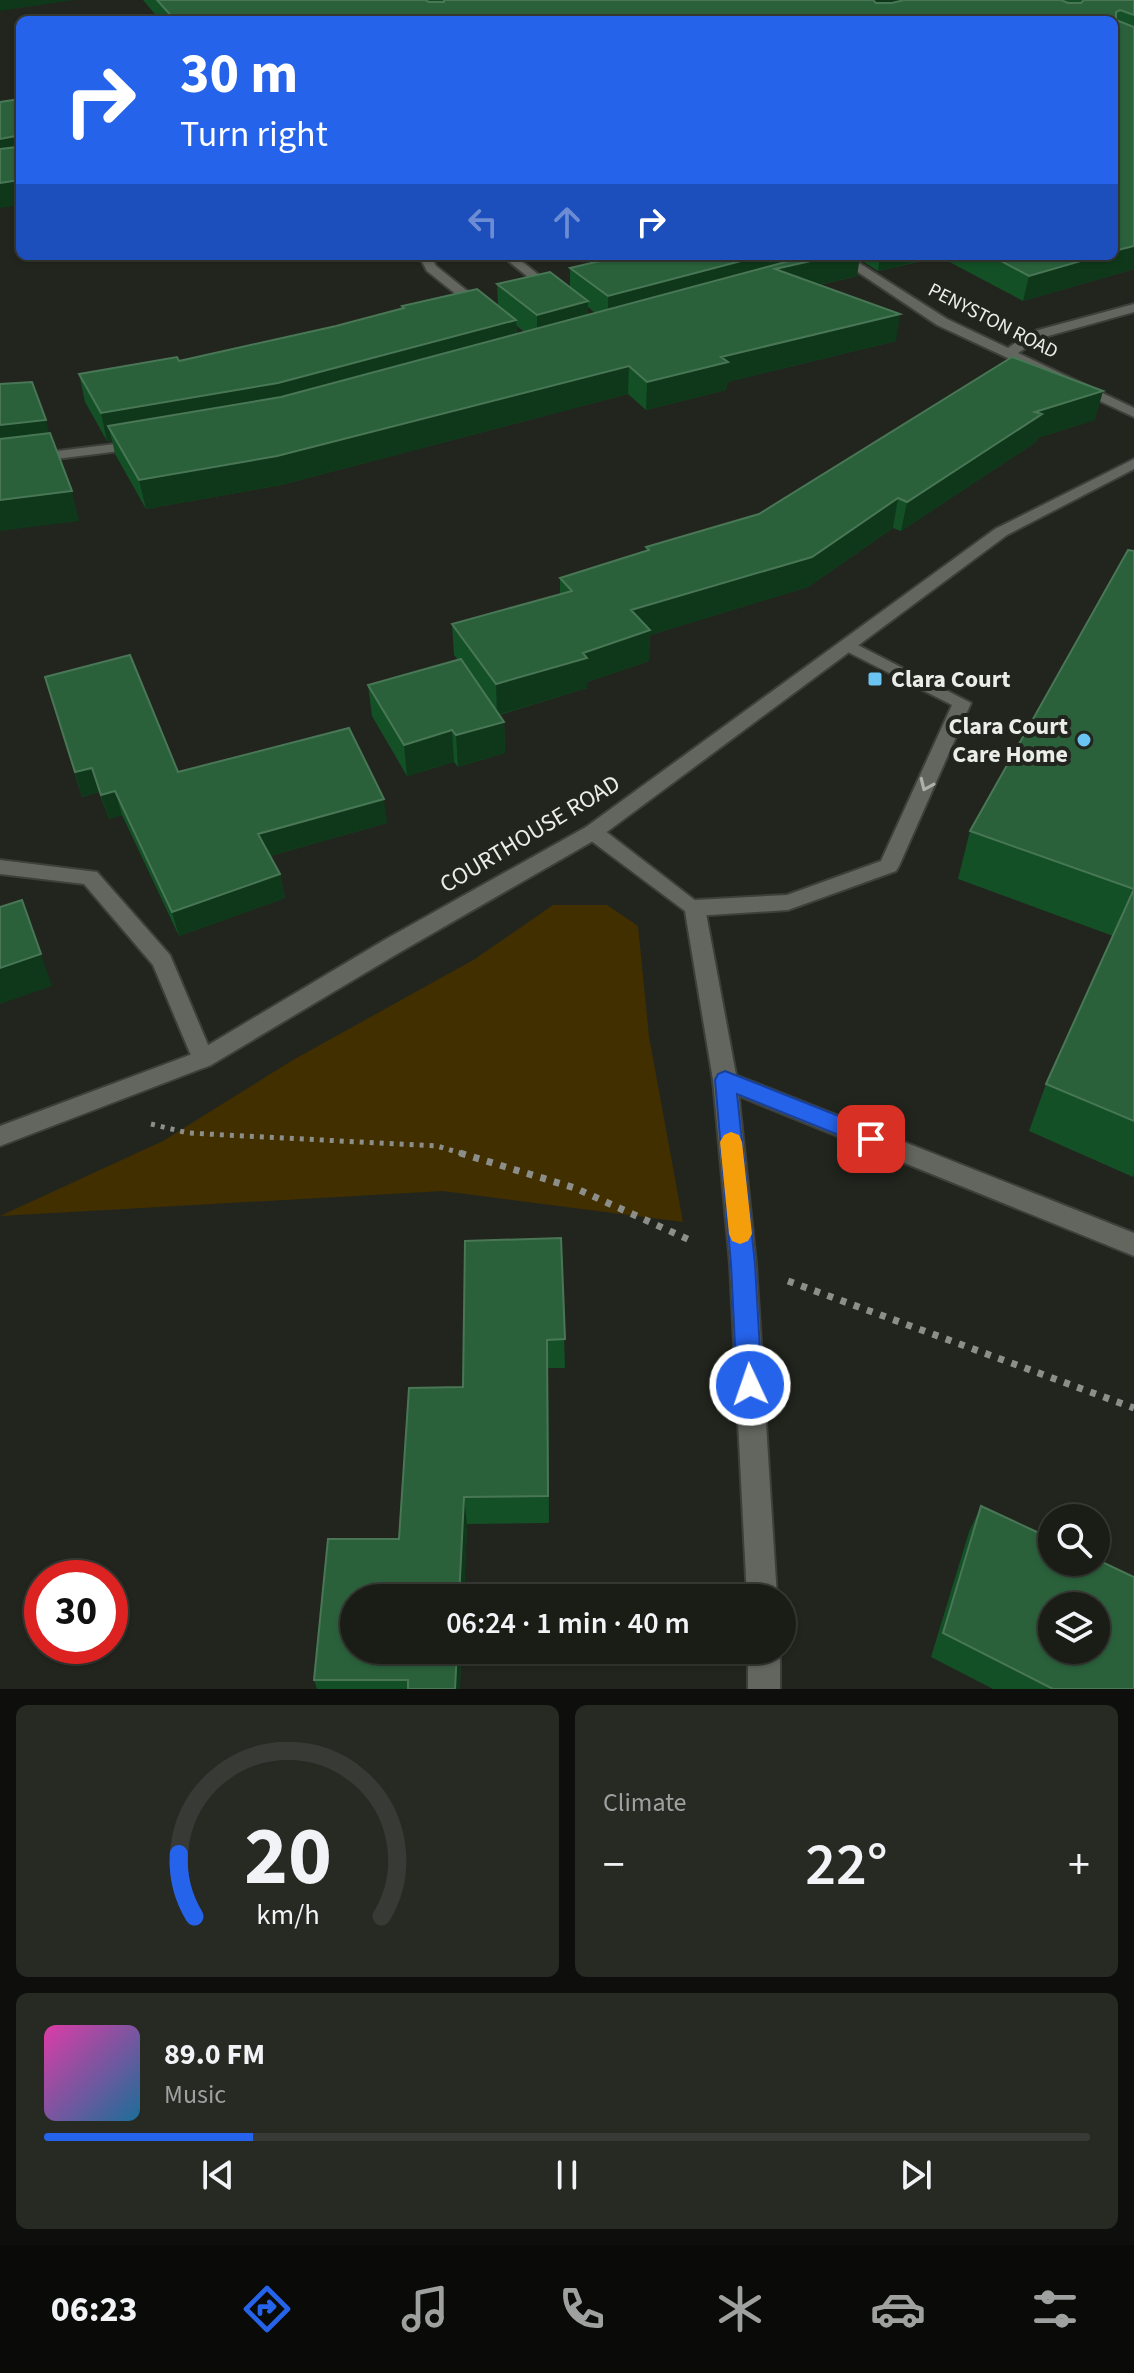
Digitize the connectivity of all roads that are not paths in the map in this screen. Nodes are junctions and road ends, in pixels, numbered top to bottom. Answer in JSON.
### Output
{"nodes":[{"id":1,"x":427,"y":260,"type":"edge"},
{"id":2,"x":513,"y":260,"type":"edge"},
{"id":3,"x":841,"y":262,"type":"edge"},
{"id":4,"x":568,"y":303,"type":"edge"},
{"id":5,"x":1134,"y":308,"type":"edge"},
{"id":6,"x":488,"y":314,"type":"edge"},
{"id":7,"x":1009,"y":353,"type":"junction"},
{"id":8,"x":1134,"y":413,"type":"edge"},
{"id":9,"x":147,"y":443,"type":"edge"},
{"id":10,"x":0,"y":462,"type":"edge"},
{"id":11,"x":1134,"y":463,"type":"edge"},
{"id":12,"x":848,"y":645,"type":"junction"},
{"id":13,"x":593,"y":832,"type":"junction"},
{"id":14,"x":0,"y":867,"type":"edge"},
{"id":15,"x":695,"y":908,"type":"junction"},
{"id":16,"x":203,"y":1059,"type":"junction"},
{"id":17,"x":725,"y":1080,"type":"junction"},
{"id":18,"x":0,"y":1136,"type":"edge"},
{"id":19,"x":1134,"y":1245,"type":"edge"},
{"id":20,"x":761,"y":1584,"type":"edge"},
{"id":21,"x":764,"y":1664,"type":"edge"},
{"id":22,"x":764,"y":1689,"type":"edge"}],
"edges":[{"from":1,"to":6,"type":"street"},
{"from":2,"to":4,"type":"street"},
{"from":3,"to":7,"type":"street","name":"PENYSTON ROAD"},
{"from":5,"to":7,"type":"street"},
{"from":7,"to":8,"type":"street","name":"PENYSTON ROAD"},
{"from":9,"to":10,"type":"street"},
{"from":11,"to":12,"type":"street","name":"COURTHOUSE ROAD"},
{"from":12,"to":13,"type":"street","name":"COURTHOUSE ROAD"},
{"from":12,"to":15,"type":"street","one_way":true},
{"from":13,"to":15,"type":"street"},
{"from":13,"to":16,"type":"street","name":"COURTHOUSE ROAD"},
{"from":14,"to":16,"type":"street"},
{"from":15,"to":17,"type":"street"},
{"from":16,"to":18,"type":"street","name":"COURTHOUSE ROAD"},
{"from":17,"to":19,"type":"street"},
{"from":17,"to":20,"type":"street"},
{"from":21,"to":22,"type":"street"}]}
